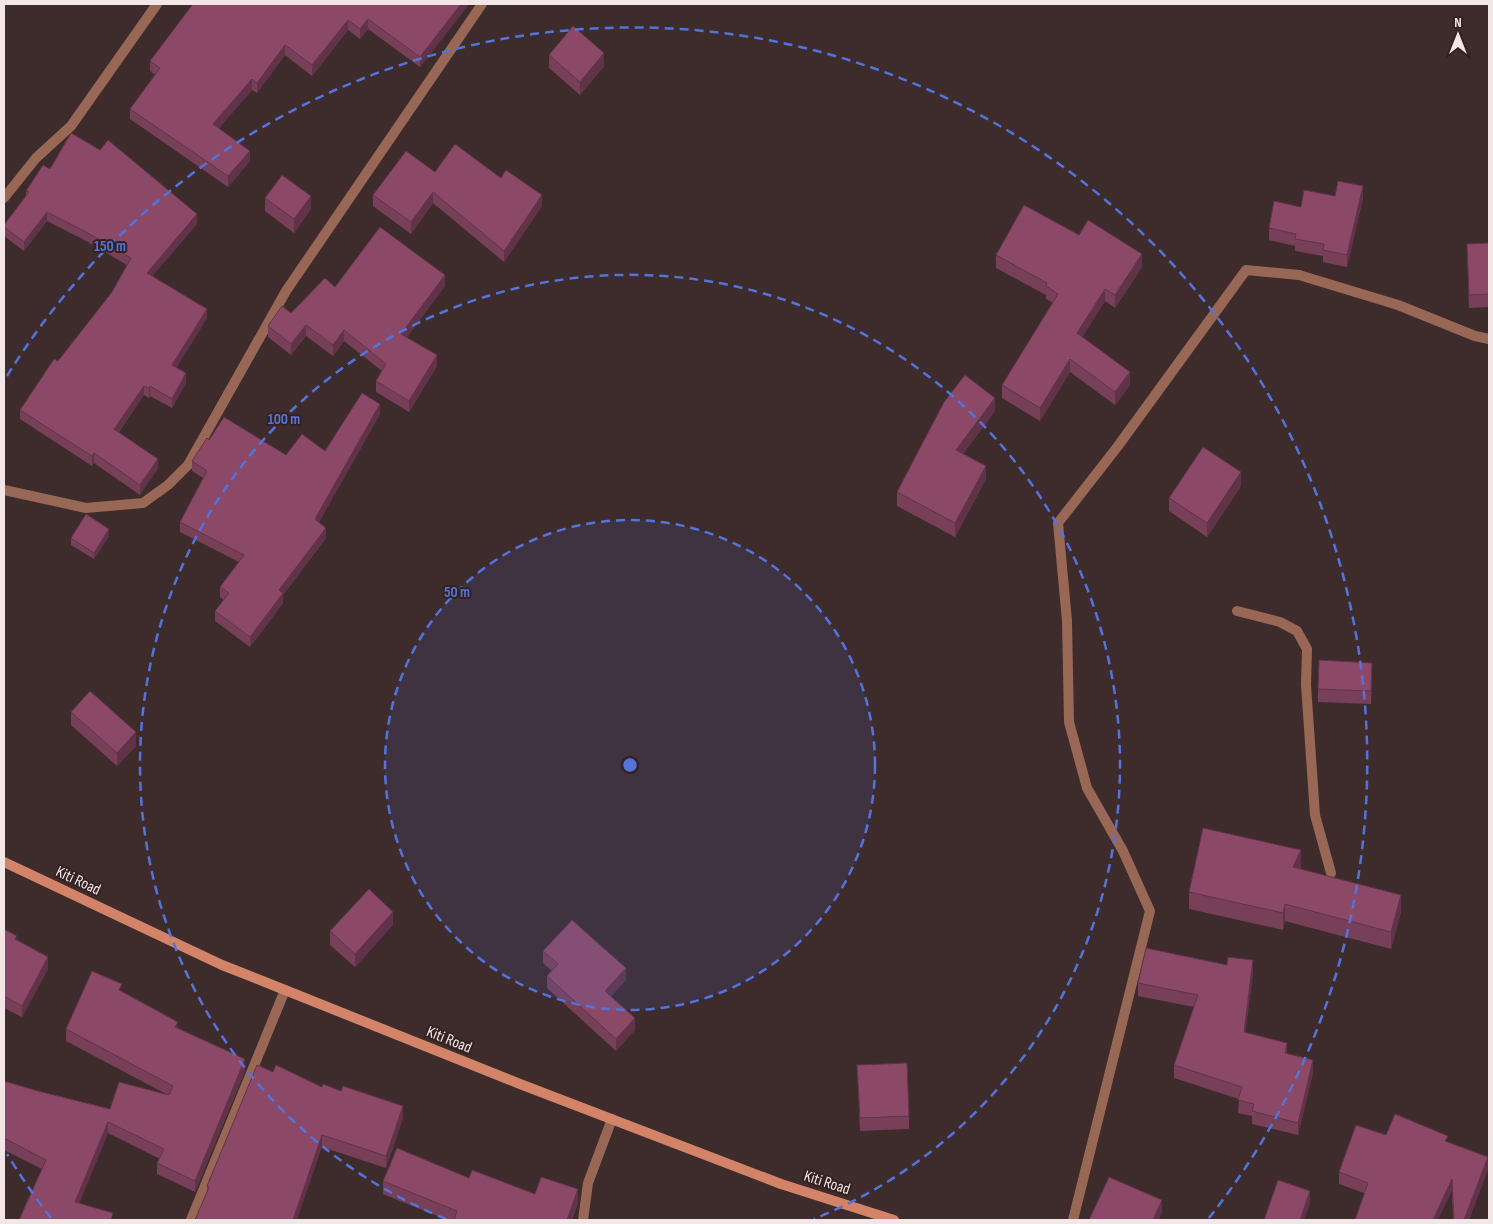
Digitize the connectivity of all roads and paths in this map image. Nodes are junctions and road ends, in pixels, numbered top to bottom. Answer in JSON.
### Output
{"nodes":[{"id":1,"x":157,"y":4,"type":"edge"},
{"id":2,"x":482,"y":4,"type":"edge"},
{"id":3,"x":4,"y":198,"type":"edge"},
{"id":4,"x":1489,"y":340,"type":"edge"},
{"id":5,"x":4,"y":490,"type":"edge"},
{"id":6,"x":1236,"y":611,"type":"dead end"},
{"id":7,"x":4,"y":862,"type":"edge"},
{"id":8,"x":1331,"y":873,"type":"dead end"},
{"id":9,"x":284,"y":990,"type":"junction"},
{"id":10,"x":612,"y":1119,"type":"junction"},
{"id":11,"x":191,"y":1220,"type":"edge"},
{"id":12,"x":583,"y":1220,"type":"edge"},
{"id":13,"x":894,"y":1220,"type":"edge"},
{"id":14,"x":1073,"y":1220,"type":"edge"}],
"edges":[{"from":1,"to":3,"type":"street"},
{"from":2,"to":5,"type":"street"},
{"from":4,"to":14,"type":"street"},
{"from":6,"to":8,"type":"street"},
{"from":7,"to":9,"type":"street","name":"Kiti Road"},
{"from":9,"to":10,"type":"street","name":"Kiti Road"},
{"from":9,"to":11,"type":"street"},
{"from":10,"to":12,"type":"street"},
{"from":10,"to":13,"type":"street","name":"Kiti Road"}]}
